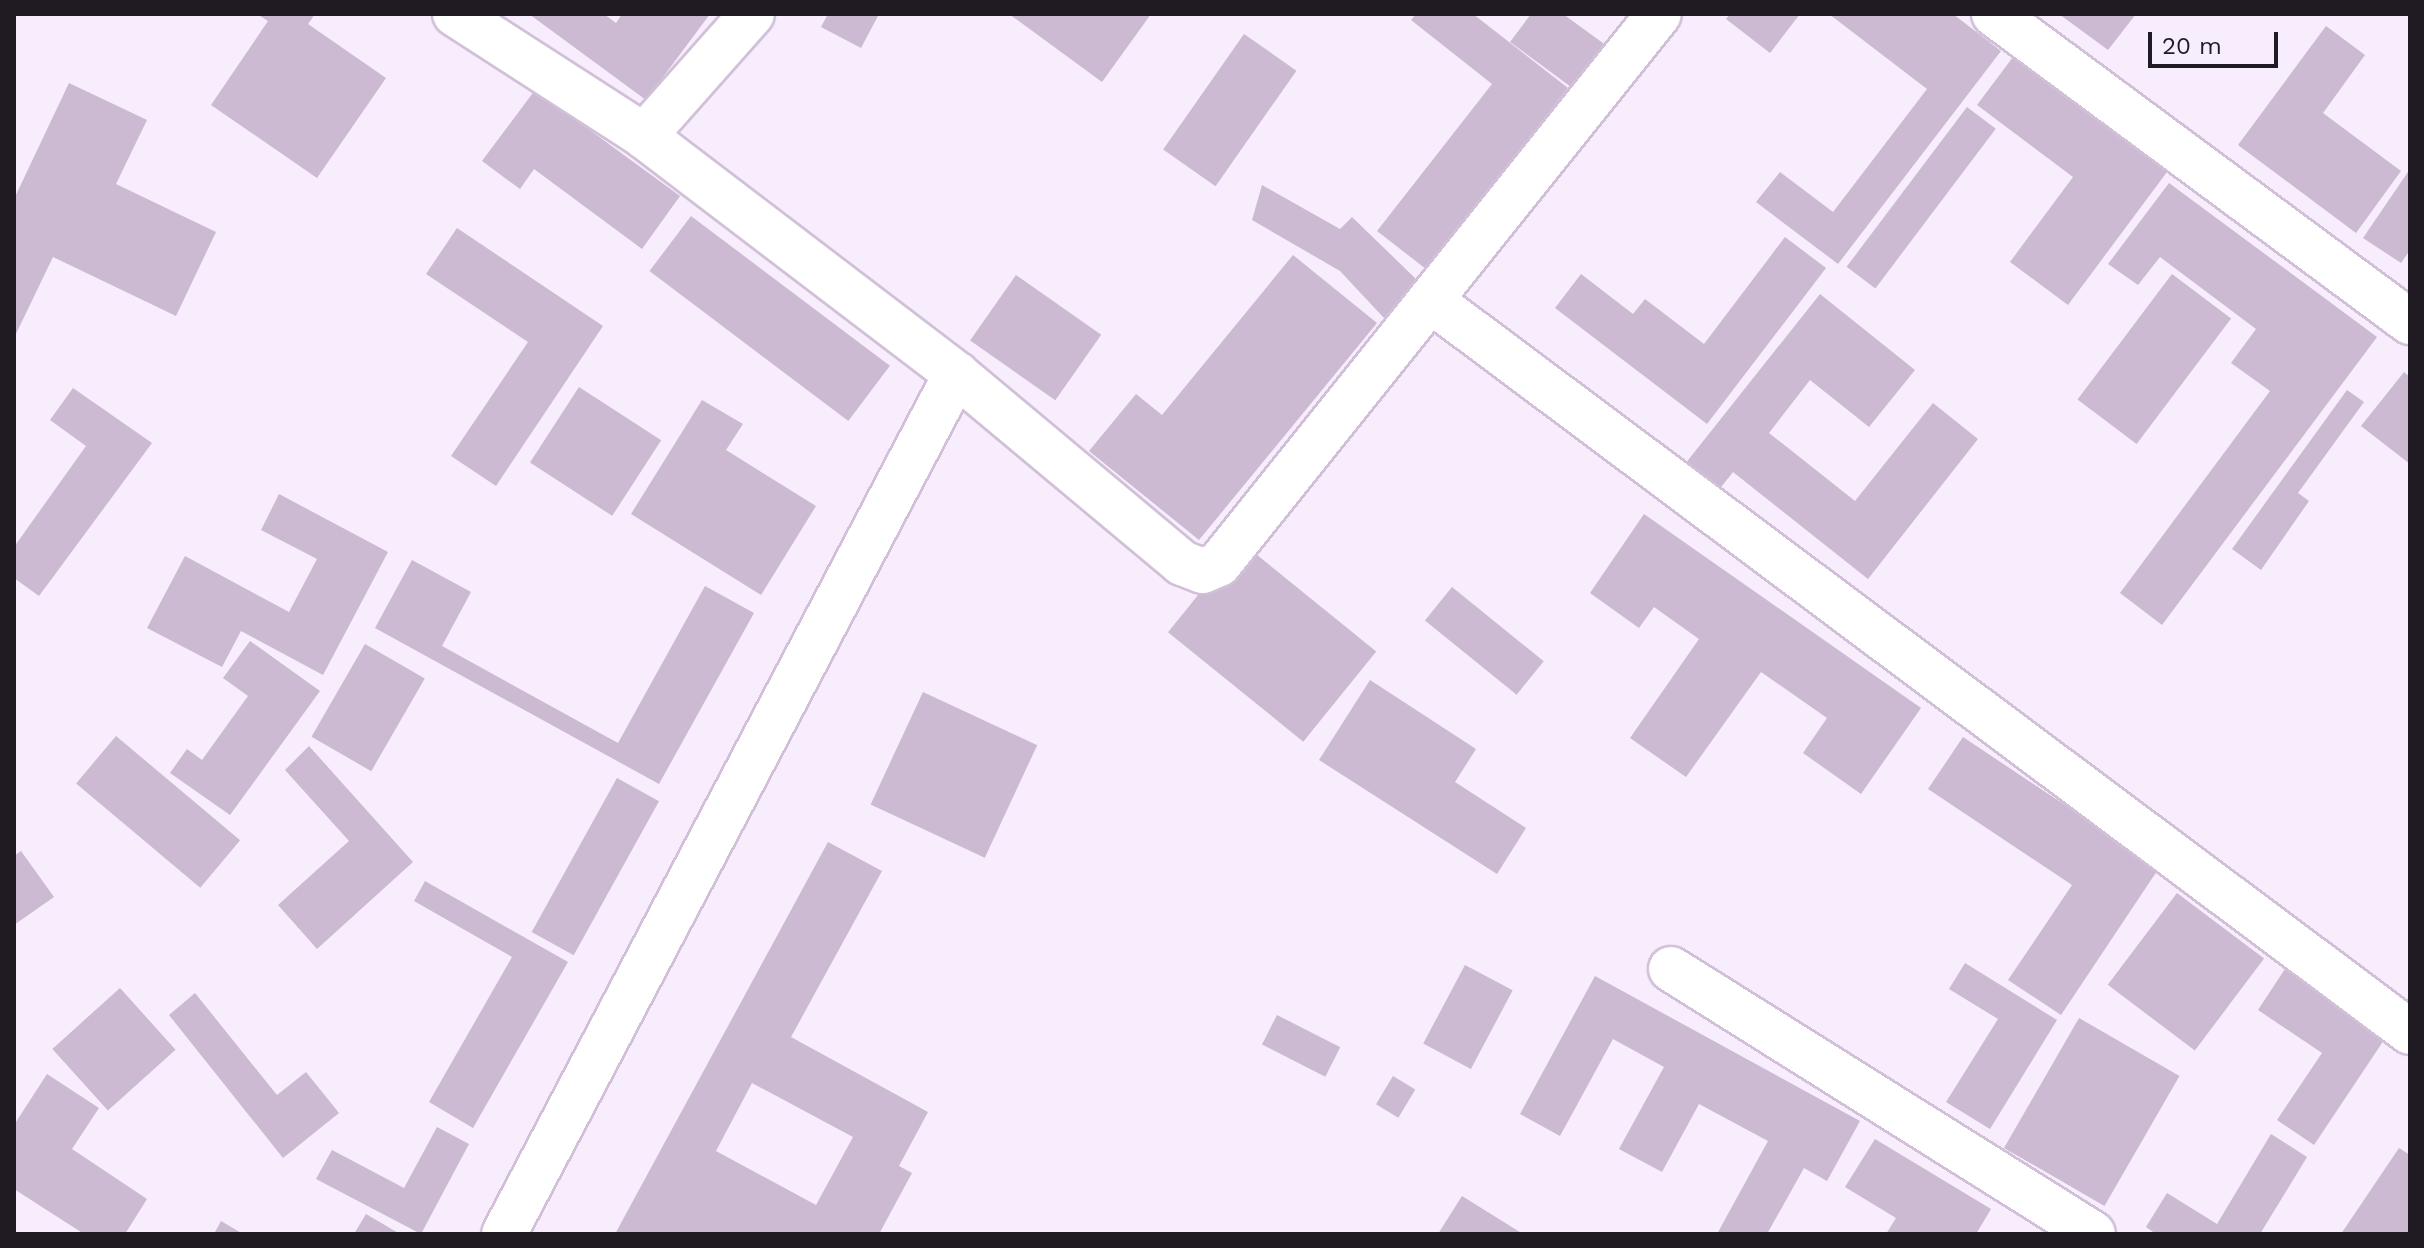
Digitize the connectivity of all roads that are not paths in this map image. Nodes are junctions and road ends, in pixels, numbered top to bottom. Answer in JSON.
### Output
{"nodes":[{"id":1,"x":455,"y":14,"type":"edge"},
{"id":2,"x":752,"y":14,"type":"edge"},
{"id":3,"x":1659,"y":14,"type":"edge"},
{"id":4,"x":1994,"y":14,"type":"edge"},
{"id":5,"x":644,"y":136,"type":"junction"},
{"id":6,"x":1430,"y":300,"type":"junction"},
{"id":7,"x":2410,"y":322,"type":"edge"},
{"id":8,"x":956,"y":374,"type":"junction"},
{"id":9,"x":1671,"y":969,"type":"dead end"},
{"id":10,"x":2410,"y":1032,"type":"edge"},
{"id":11,"x":504,"y":1234,"type":"edge"},
{"id":12,"x":2093,"y":1234,"type":"edge"}],
"edges":[{"from":1,"to":5,"type":"street"},
{"from":2,"to":5,"type":"street"},
{"from":3,"to":6,"type":"street"},
{"from":4,"to":7,"type":"street"},
{"from":5,"to":8,"type":"street"},
{"from":6,"to":8,"type":"street"},
{"from":6,"to":10,"type":"street"},
{"from":8,"to":11,"type":"street"},
{"from":9,"to":12,"type":"street"}]}
